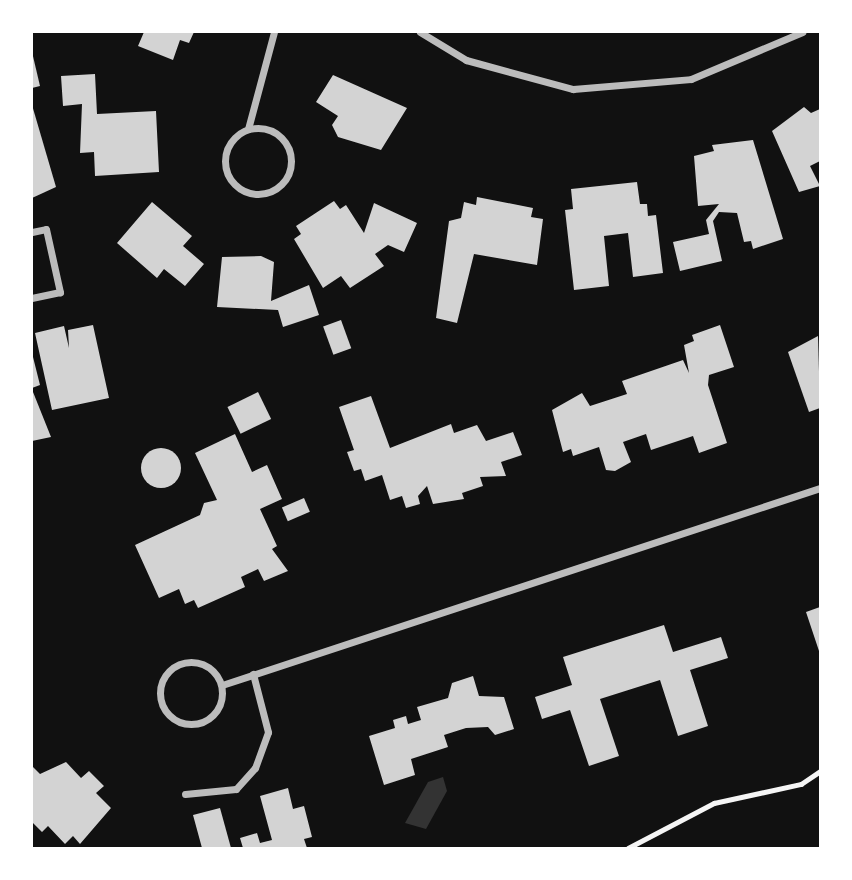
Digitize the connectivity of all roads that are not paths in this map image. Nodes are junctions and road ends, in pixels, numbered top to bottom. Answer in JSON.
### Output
{"nodes":[{"id":1,"x":274,"y":32,"type":"edge"},
{"id":2,"x":420,"y":32,"type":"edge"},
{"id":3,"x":802,"y":32,"type":"edge"},
{"id":4,"x":248,"y":129,"type":"junction"},
{"id":5,"x":32,"y":232,"type":"edge"},
{"id":6,"x":32,"y":298,"type":"edge"},
{"id":7,"x":821,"y":488,"type":"edge"},
{"id":8,"x":253,"y":674,"type":"junction"},
{"id":9,"x":222,"y":685,"type":"junction"},
{"id":10,"x":185,"y":794,"type":"dead end"}],
"edges":[{"from":1,"to":4,"type":"street"},
{"from":2,"to":3,"type":"street"},
{"from":4,"to":4,"type":"street"},
{"from":5,"to":6,"type":"street"},
{"from":7,"to":8,"type":"street"},
{"from":8,"to":9,"type":"street"},
{"from":8,"to":10,"type":"street"},
{"from":9,"to":9,"type":"street"}]}
